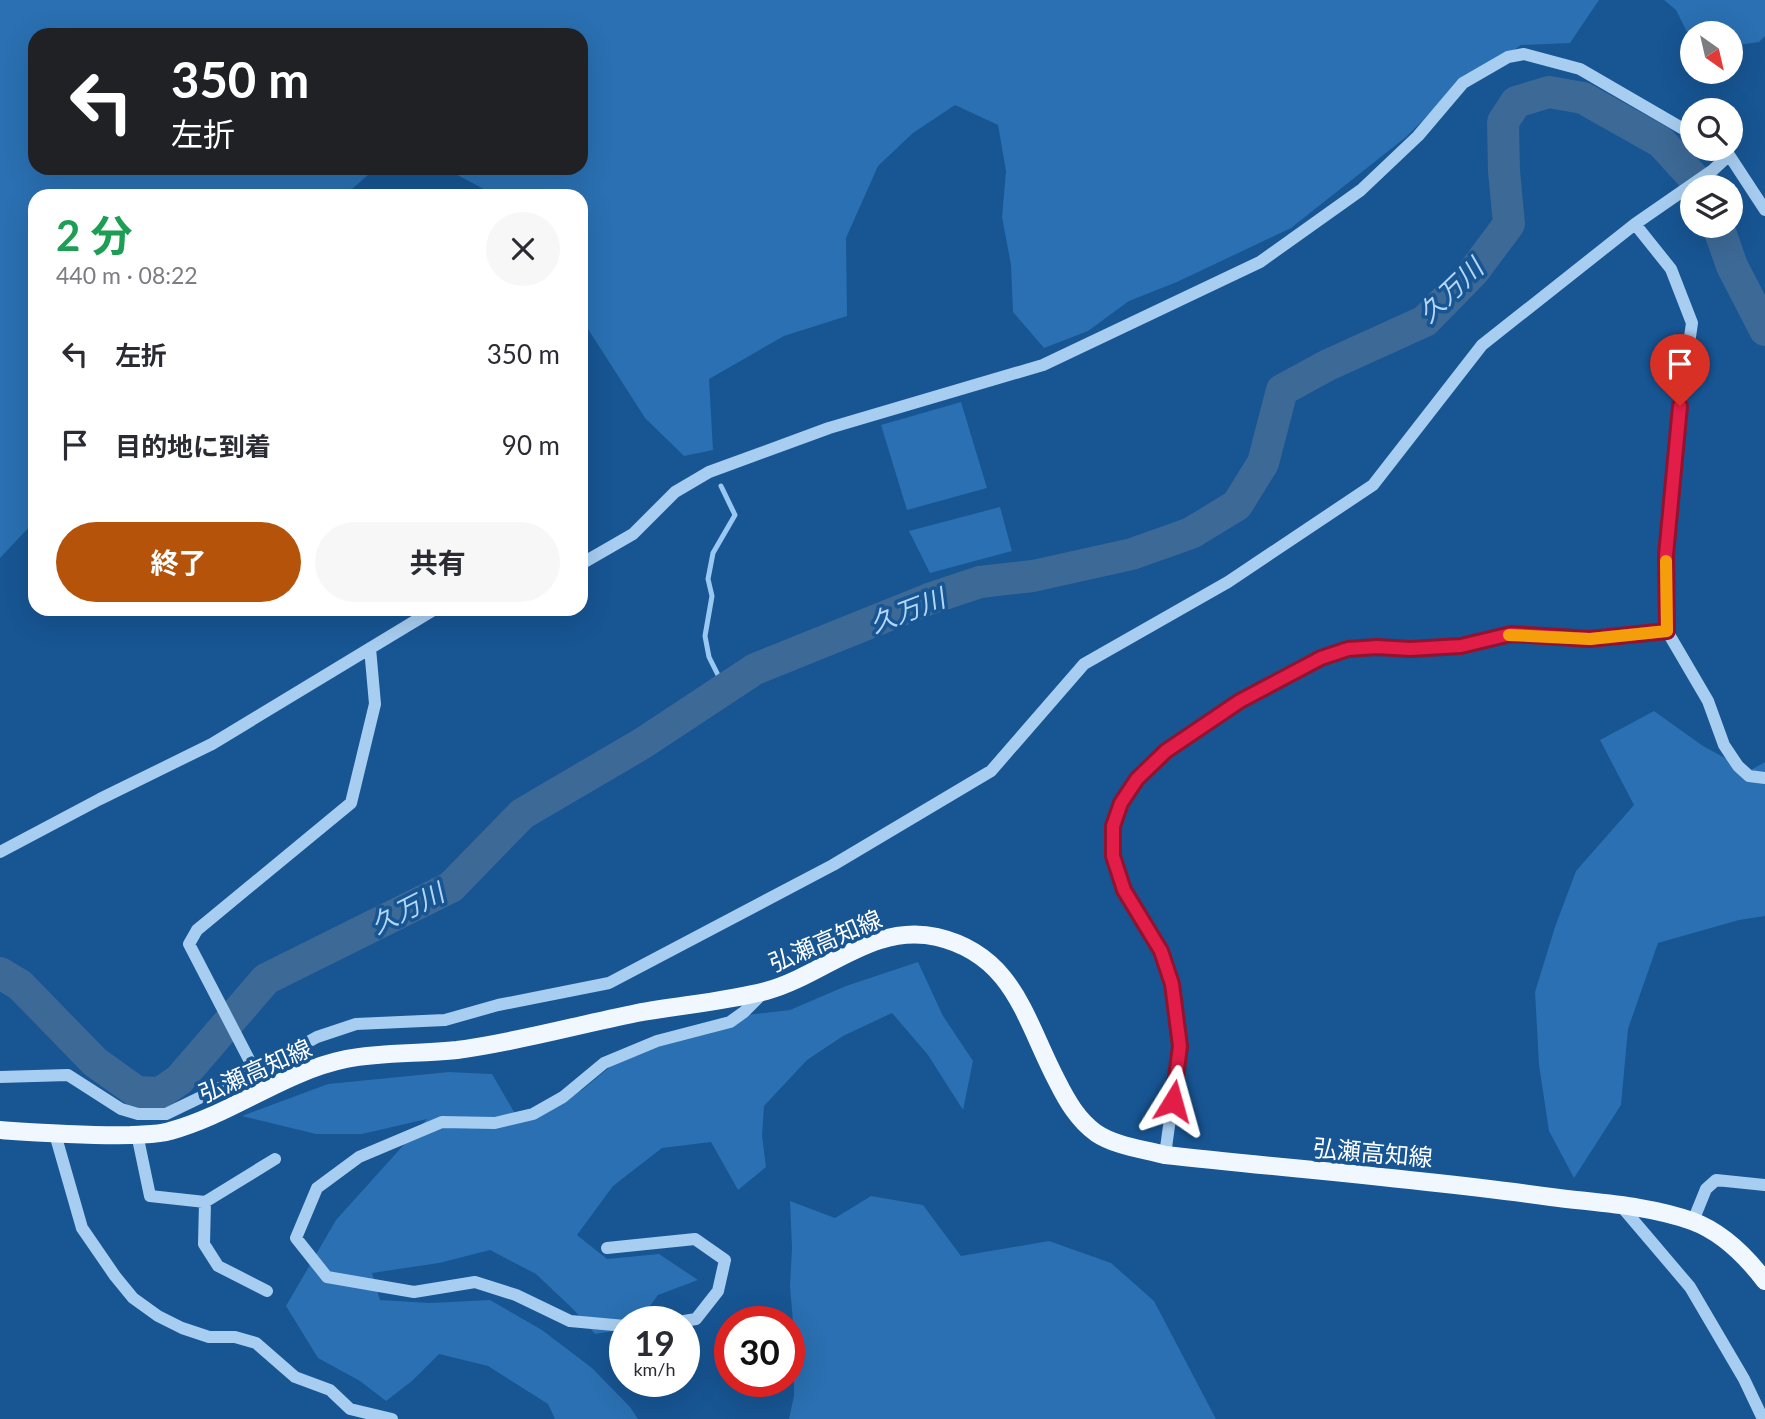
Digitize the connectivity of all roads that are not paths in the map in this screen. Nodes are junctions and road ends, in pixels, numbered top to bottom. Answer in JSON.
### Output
{"nodes":[{"id":1,"x":1680,"y":127,"type":"edge"},
{"id":2,"x":1718,"y":161,"type":"edge"},
{"id":3,"x":1730,"y":161,"type":"edge"},
{"id":4,"x":1765,"y":210,"type":"edge"},
{"id":5,"x":1635,"y":224,"type":"junction"},
{"id":6,"x":588,"y":560,"type":"edge"},
{"id":7,"x":423,"y":616,"type":"edge"},
{"id":8,"x":1667,"y":631,"type":"junction"},
{"id":9,"x":370,"y":648,"type":"junction"},
{"id":10,"x":1765,"y":778,"type":"edge"},
{"id":11,"x":0,"y":852,"type":"edge"},
{"id":12,"x":765,"y":991,"type":"junction"},
{"id":13,"x":255,"y":1071,"type":"junction"},
{"id":14,"x":0,"y":1077,"type":"edge"},
{"id":15,"x":0,"y":1130,"type":"edge"},
{"id":16,"x":55,"y":1134,"type":"junction"},
{"id":17,"x":137,"y":1134,"type":"junction"},
{"id":18,"x":1165,"y":1155,"type":"junction"},
{"id":19,"x":275,"y":1159,"type":"dead end"},
{"id":20,"x":1765,"y":1185,"type":"edge"},
{"id":21,"x":205,"y":1202,"type":"junction"},
{"id":22,"x":1622,"y":1207,"type":"junction"},
{"id":23,"x":1693,"y":1221,"type":"junction"},
{"id":24,"x":607,"y":1248,"type":"dead end"},
{"id":25,"x":1765,"y":1281,"type":"edge"},
{"id":26,"x":267,"y":1290,"type":"dead end"},
{"id":27,"x":700,"y":1314,"type":"edge"},
{"id":28,"x":609,"y":1325,"type":"edge"},
{"id":29,"x":392,"y":1419,"type":"edge"},
{"id":30,"x":1763,"y":1419,"type":"edge"}],
"edges":[{"from":1,"to":6,"type":"street"},
{"from":2,"to":5,"type":"street"},
{"from":3,"to":4,"type":"street"},
{"from":5,"to":8,"type":"street"},
{"from":5,"to":13,"type":"street"},
{"from":7,"to":9,"type":"street"},
{"from":8,"to":10,"type":"street"},
{"from":8,"to":18,"type":"street"},
{"from":9,"to":11,"type":"street"},
{"from":9,"to":13,"type":"street"},
{"from":12,"to":17,"type":"main road","name":"弘瀬高知線"},
{"from":12,"to":18,"type":"main road","name":"弘瀬高知線"},
{"from":12,"to":28,"type":"street"},
{"from":13,"to":14,"type":"street"},
{"from":15,"to":16,"type":"main road","name":"弘瀬高知線"},
{"from":16,"to":17,"type":"main road","name":"弘瀬高知線"},
{"from":16,"to":29,"type":"street"},
{"from":17,"to":21,"type":"street"},
{"from":18,"to":22,"type":"main road","name":"弘瀬高知線"},
{"from":19,"to":21,"type":"street"},
{"from":20,"to":23,"type":"street"},
{"from":21,"to":26,"type":"street"},
{"from":22,"to":23,"type":"main road","name":"弘瀬高知線"},
{"from":22,"to":30,"type":"street"},
{"from":23,"to":25,"type":"main road","name":"弘瀬高知線"},
{"from":24,"to":27,"type":"street"}]}
